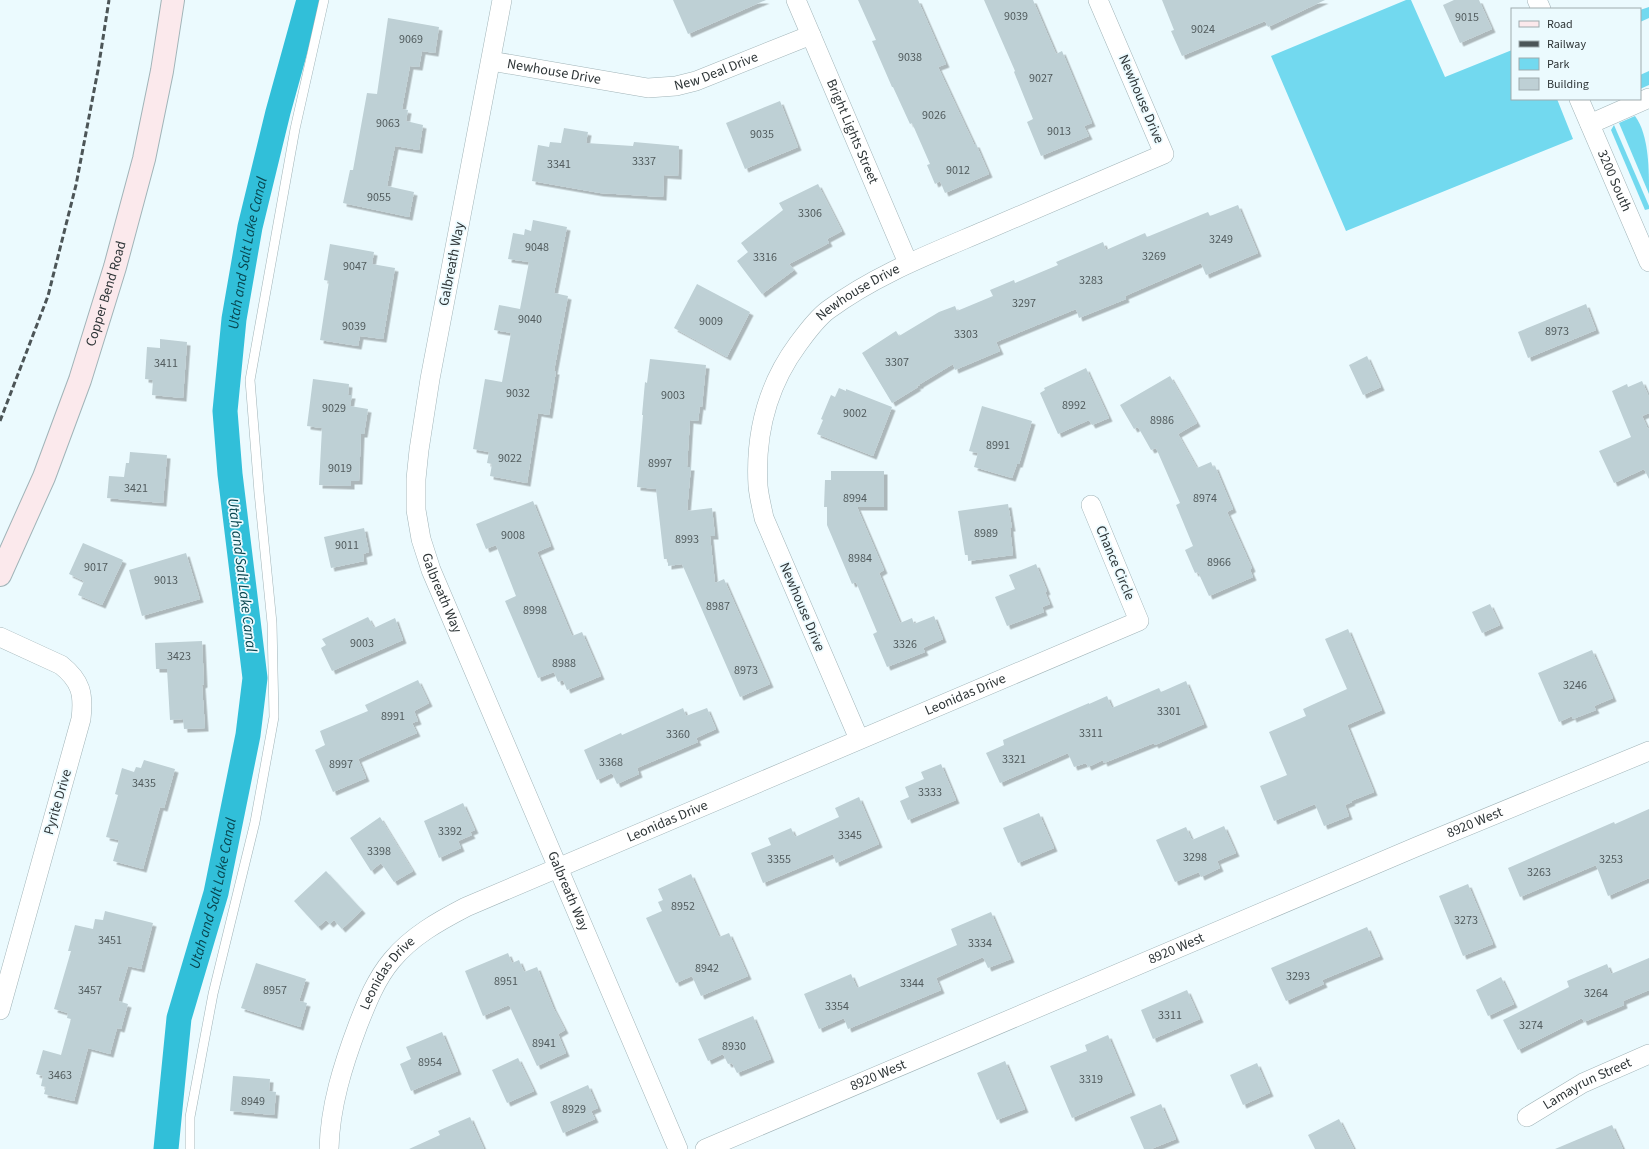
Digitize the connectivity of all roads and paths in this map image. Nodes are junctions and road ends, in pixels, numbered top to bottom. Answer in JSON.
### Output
{"nodes":[{"id":1,"x":173,"y":0,"type":"edge"},
{"id":2,"x":324,"y":0,"type":"edge"},
{"id":3,"x":502,"y":0,"type":"edge"},
{"id":4,"x":796,"y":0,"type":"edge"},
{"id":5,"x":1098,"y":0,"type":"edge"},
{"id":6,"x":811,"y":35,"type":"junction"},
{"id":7,"x":491,"y":61,"type":"junction"},
{"id":8,"x":616,"y":83,"type":"joint"},
{"id":9,"x":1649,"y":98,"type":"edge"},
{"id":10,"x":1579,"y":100,"type":"edge"},
{"id":11,"x":1590,"y":124,"type":"junction"},
{"id":12,"x":1649,"y":262,"type":"edge"},
{"id":13,"x":908,"y":263,"type":"junction"},
{"id":14,"x":1091,"y":505,"type":"dead end"},
{"id":15,"x":0,"y":575,"type":"edge"},
{"id":16,"x":1140,"y":621,"type":"joint"},
{"id":17,"x":0,"y":638,"type":"edge"},
{"id":18,"x":859,"y":739,"type":"junction"},
{"id":19,"x":1649,"y":751,"type":"edge"},
{"id":20,"x":558,"y":868,"type":"junction"},
{"id":21,"x":0,"y":1010,"type":"edge"},
{"id":22,"x":1648,"y":1056,"type":"edge"},
{"id":23,"x":1527,"y":1117,"type":"dead end"},
{"id":24,"x":190,"y":1149,"type":"edge"},
{"id":25,"x":329,"y":1149,"type":"edge"},
{"id":26,"x":678,"y":1149,"type":"edge"},
{"id":27,"x":705,"y":1149,"type":"edge"}],
"edges":[{"from":1,"to":15,"type":"street","name":"Copper Bend Road"},
{"from":2,"to":24,"type":"lane"},
{"from":3,"to":7,"type":"street","name":"Galbreath Way"},
{"from":4,"to":6,"type":"street","name":"Bright Lights Street"},
{"from":5,"to":13,"type":"street","name":"Newhouse Drive"},
{"from":6,"to":8,"type":"street","name":"New Deal Drive"},
{"from":6,"to":13,"type":"street","name":"Bright Lights Street"},
{"from":7,"to":8,"type":"street","name":"Newhouse Drive"},
{"from":7,"to":20,"type":"street","name":"Galbreath Way"},
{"from":9,"to":11,"type":"street"},
{"from":10,"to":11,"type":"street","name":"3200 South"},
{"from":11,"to":12,"type":"street","name":"3200 South"},
{"from":13,"to":18,"type":"street","name":"Newhouse Drive"},
{"from":14,"to":16,"type":"street","name":"Chance Circle"},
{"from":16,"to":18,"type":"street","name":"Leonidas Drive"},
{"from":17,"to":21,"type":"street","name":"Pyrite Drive"},
{"from":18,"to":20,"type":"street","name":"Leonidas Drive"},
{"from":19,"to":27,"type":"street","name":"8920 West"},
{"from":20,"to":25,"type":"street","name":"Leonidas Drive"},
{"from":20,"to":26,"type":"street","name":"Galbreath Way"},
{"from":22,"to":23,"type":"street","name":"Lamayrun Street"}]}
